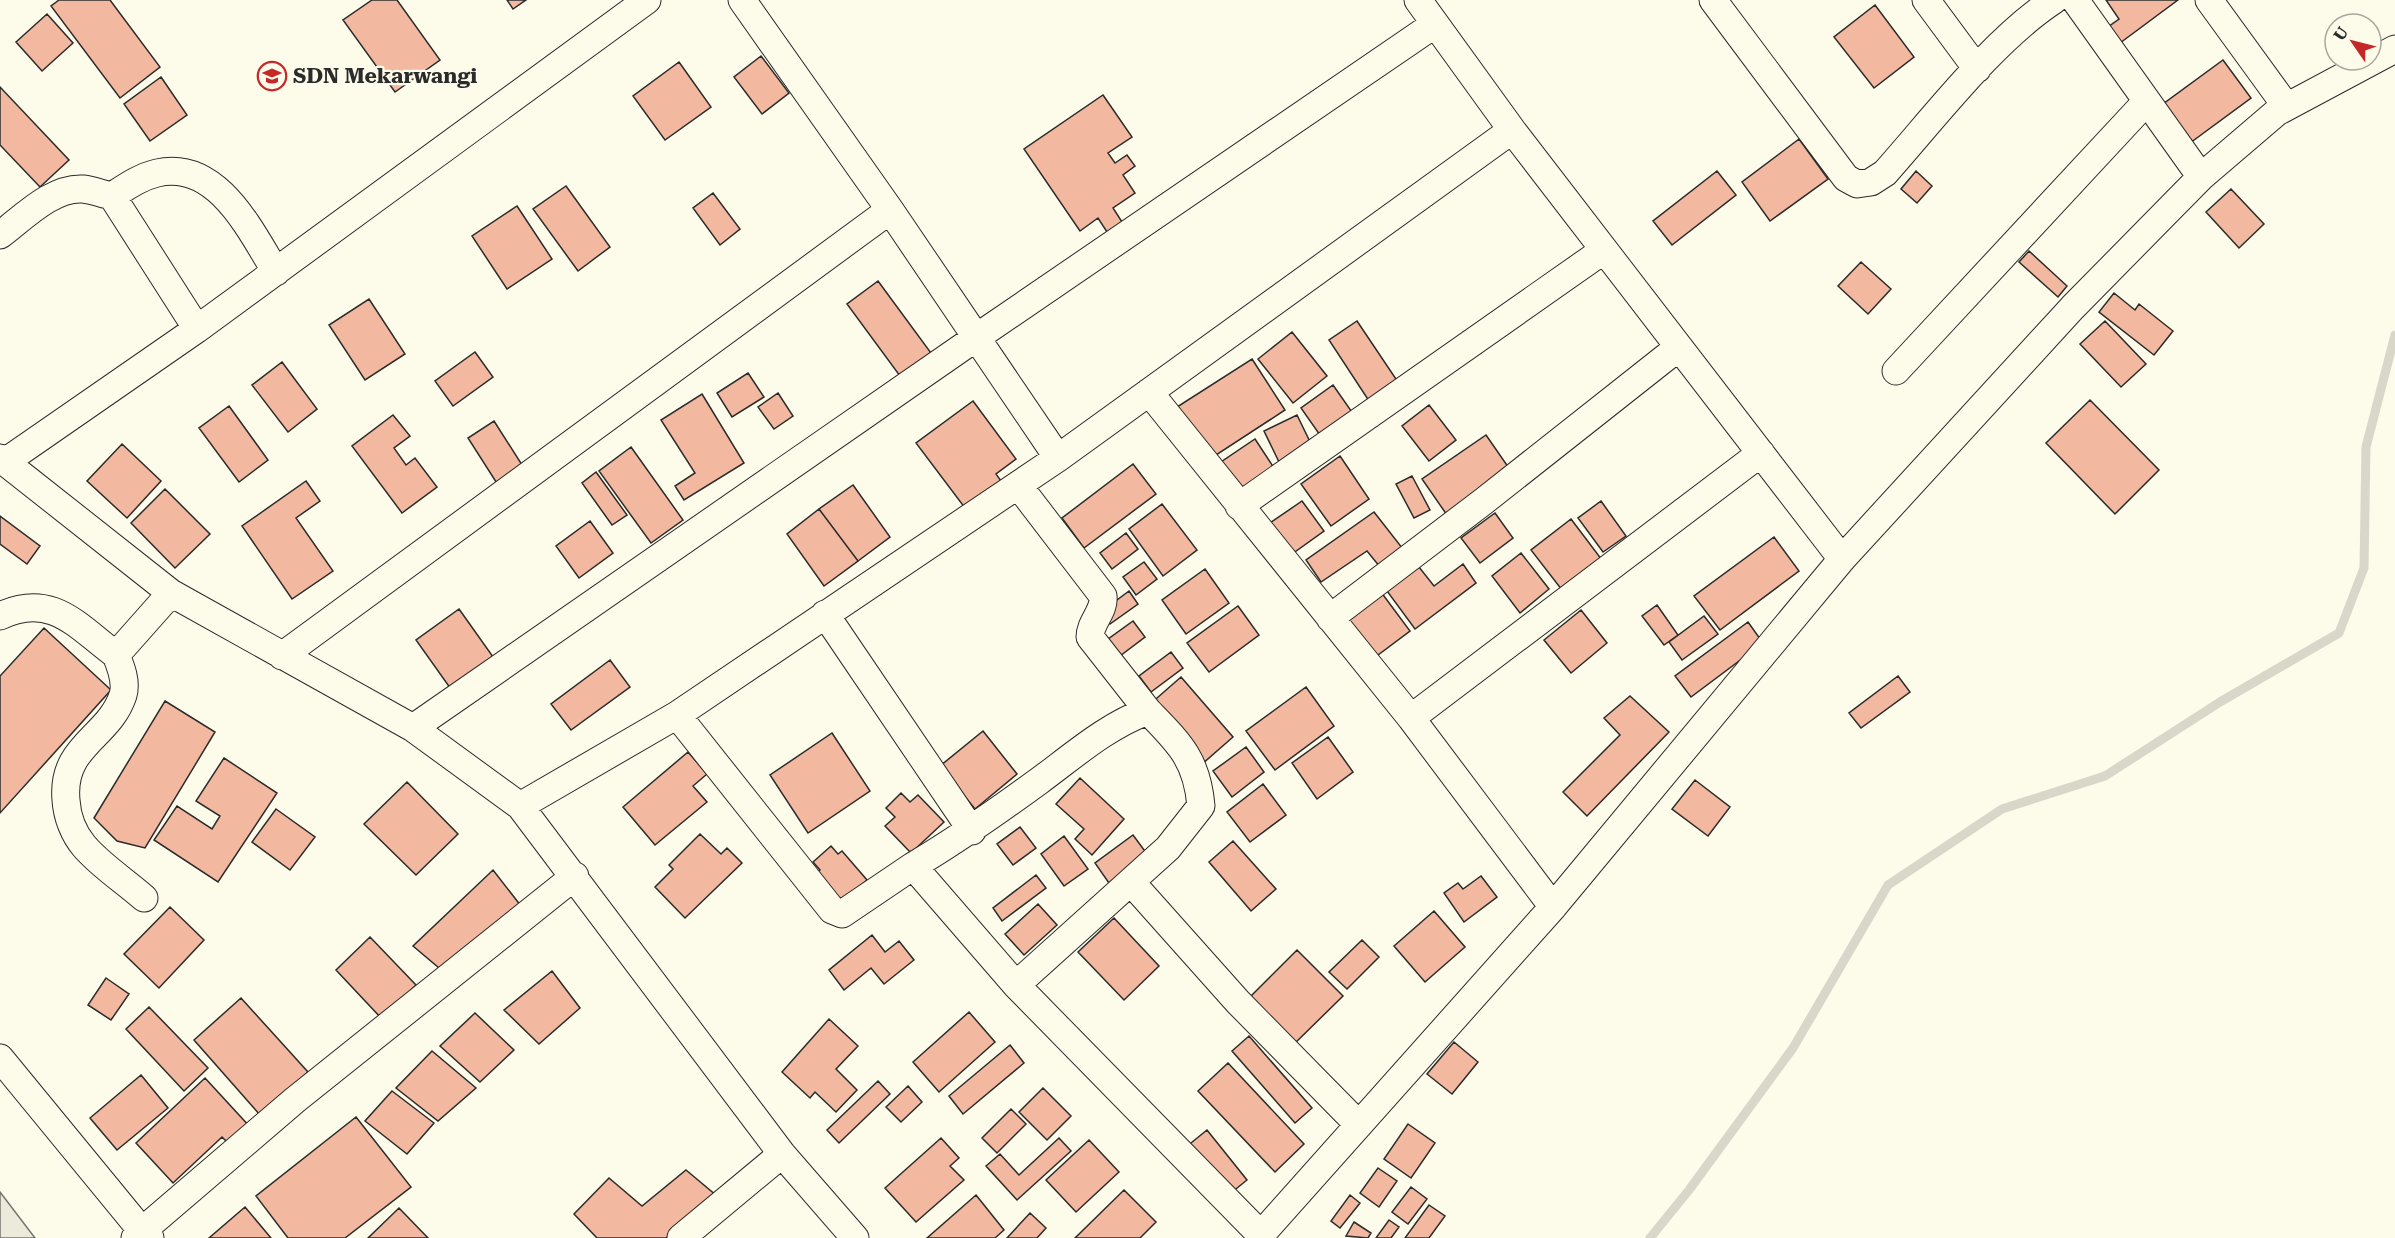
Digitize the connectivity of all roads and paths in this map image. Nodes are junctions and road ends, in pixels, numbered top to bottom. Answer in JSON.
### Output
{"nodes":[{"id":1,"x":647,"y":0,"type":"edge"},
{"id":2,"x":741,"y":0,"type":"edge"},
{"id":3,"x":1418,"y":0,"type":"edge"},
{"id":4,"x":1713,"y":0,"type":"edge"},
{"id":5,"x":1926,"y":0,"type":"edge"},
{"id":6,"x":2075,"y":0,"type":"edge"},
{"id":7,"x":2209,"y":0,"type":"edge"},
{"id":8,"x":2043,"y":3,"type":"edge"},
{"id":9,"x":1436,"y":24,"type":"junction"},
{"id":10,"x":2395,"y":49,"type":"edge"},
{"id":11,"x":1977,"y":69,"type":"junction"},
{"id":12,"x":2146,"y":102,"type":"junction"},
{"id":13,"x":2286,"y":106,"type":"junction"},
{"id":14,"x":1512,"y":130,"type":"junction"},
{"id":15,"x":2201,"y":177,"type":"junction"},
{"id":16,"x":112,"y":196,"type":"junction"},
{"id":17,"x":890,"y":210,"type":"junction"},
{"id":18,"x":0,"y":235,"type":"edge"},
{"id":19,"x":1604,"y":250,"type":"junction"},
{"id":20,"x":276,"y":272,"type":"junction"},
{"id":21,"x":198,"y":329,"type":"junction"},
{"id":22,"x":977,"y":337,"type":"junction"},
{"id":23,"x":1679,"y":347,"type":"junction"},
{"id":24,"x":1896,"y":371,"type":"dead end"},
{"id":25,"x":1149,"y":392,"type":"junction"},
{"id":26,"x":1761,"y":453,"type":"junction"},
{"id":27,"x":1058,"y":458,"type":"junction"},
{"id":28,"x":2,"y":460,"type":"edge"},
{"id":29,"x":1018,"y":485,"type":"junction"},
{"id":30,"x":1239,"y":506,"type":"junction"},
{"id":31,"x":1842,"y":559,"type":"junction"},
{"id":32,"x":171,"y":593,"type":"junction"},
{"id":33,"x":825,"y":614,"type":"junction"},
{"id":34,"x":0,"y":616,"type":"edge"},
{"id":35,"x":1330,"y":618,"type":"junction"},
{"id":36,"x":116,"y":655,"type":"junction"},
{"id":37,"x":282,"y":656,"type":"junction"},
{"id":38,"x":1148,"y":711,"type":"junction"},
{"id":39,"x":677,"y":715,"type":"junction"},
{"id":40,"x":1411,"y":718,"type":"junction"},
{"id":41,"x":413,"y":728,"type":"junction"},
{"id":42,"x":520,"y":806,"type":"junction"},
{"id":43,"x":972,"y":831,"type":"junction"},
{"id":44,"x":913,"y":866,"type":"junction"},
{"id":45,"x":574,"y":876,"type":"junction"},
{"id":46,"x":1131,"y":882,"type":"junction"},
{"id":47,"x":144,"y":898,"type":"dead end"},
{"id":48,"x":1553,"y":907,"type":"junction"},
{"id":49,"x":1016,"y":985,"type":"junction"},
{"id":50,"x":0,"y":1058,"type":"edge"},
{"id":51,"x":1359,"y":1125,"type":"junction"},
{"id":52,"x":782,"y":1154,"type":"junction"},
{"id":53,"x":142,"y":1236,"type":"edge"},
{"id":54,"x":1259,"y":1236,"type":"edge"},
{"id":55,"x":681,"y":1238,"type":"edge"},
{"id":56,"x":855,"y":1238,"type":"edge"}],
"edges":[{"from":1,"to":20,"type":"street"},
{"from":2,"to":17,"type":"street"},
{"from":3,"to":9,"type":"street"},
{"from":4,"to":11,"type":"street"},
{"from":5,"to":11,"type":"street"},
{"from":6,"to":12,"type":"street"},
{"from":7,"to":13,"type":"street"},
{"from":8,"to":11,"type":"street"},
{"from":9,"to":14,"type":"street"},
{"from":9,"to":22,"type":"street"},
{"from":10,"to":13,"type":"street"},
{"from":12,"to":15,"type":"street"},
{"from":12,"to":24,"type":"street"},
{"from":13,"to":15,"type":"street"},
{"from":14,"to":19,"type":"street"},
{"from":14,"to":25,"type":"street"},
{"from":15,"to":31,"type":"street"},
{"from":16,"to":18,"type":"street"},
{"from":16,"to":20,"type":"street"},
{"from":16,"to":21,"type":"street"},
{"from":17,"to":22,"type":"street"},
{"from":17,"to":37,"type":"street"},
{"from":19,"to":23,"type":"street"},
{"from":19,"to":30,"type":"street"},
{"from":20,"to":21,"type":"street"},
{"from":21,"to":28,"type":"street"},
{"from":22,"to":27,"type":"street"},
{"from":22,"to":41,"type":"street"},
{"from":23,"to":26,"type":"street"},
{"from":23,"to":35,"type":"street"},
{"from":25,"to":27,"type":"street"},
{"from":25,"to":30,"type":"street"},
{"from":26,"to":31,"type":"street"},
{"from":26,"to":40,"type":"street"},
{"from":27,"to":29,"type":"street"},
{"from":28,"to":32,"type":"street"},
{"from":29,"to":33,"type":"street"},
{"from":29,"to":38,"type":"street"},
{"from":30,"to":35,"type":"street"},
{"from":31,"to":48,"type":"street"},
{"from":32,"to":36,"type":"street"},
{"from":32,"to":37,"type":"street"},
{"from":33,"to":39,"type":"street"},
{"from":33,"to":43,"type":"street"},
{"from":34,"to":36,"type":"street"},
{"from":35,"to":40,"type":"street"},
{"from":36,"to":47,"type":"street"},
{"from":37,"to":41,"type":"street"},
{"from":38,"to":43,"type":"street"},
{"from":38,"to":46,"type":"street"},
{"from":39,"to":42,"type":"street"},
{"from":39,"to":44,"type":"street"},
{"from":40,"to":48,"type":"street"},
{"from":41,"to":42,"type":"street"},
{"from":42,"to":45,"type":"street"},
{"from":43,"to":44,"type":"street"},
{"from":44,"to":49,"type":"street"},
{"from":45,"to":52,"type":"street"},
{"from":45,"to":53,"type":"street"},
{"from":46,"to":49,"type":"street"},
{"from":46,"to":51,"type":"street"},
{"from":48,"to":51,"type":"street"},
{"from":49,"to":54,"type":"street"},
{"from":50,"to":53,"type":"street"},
{"from":51,"to":54,"type":"street"},
{"from":52,"to":55,"type":"street"},
{"from":52,"to":56,"type":"street"}]}
